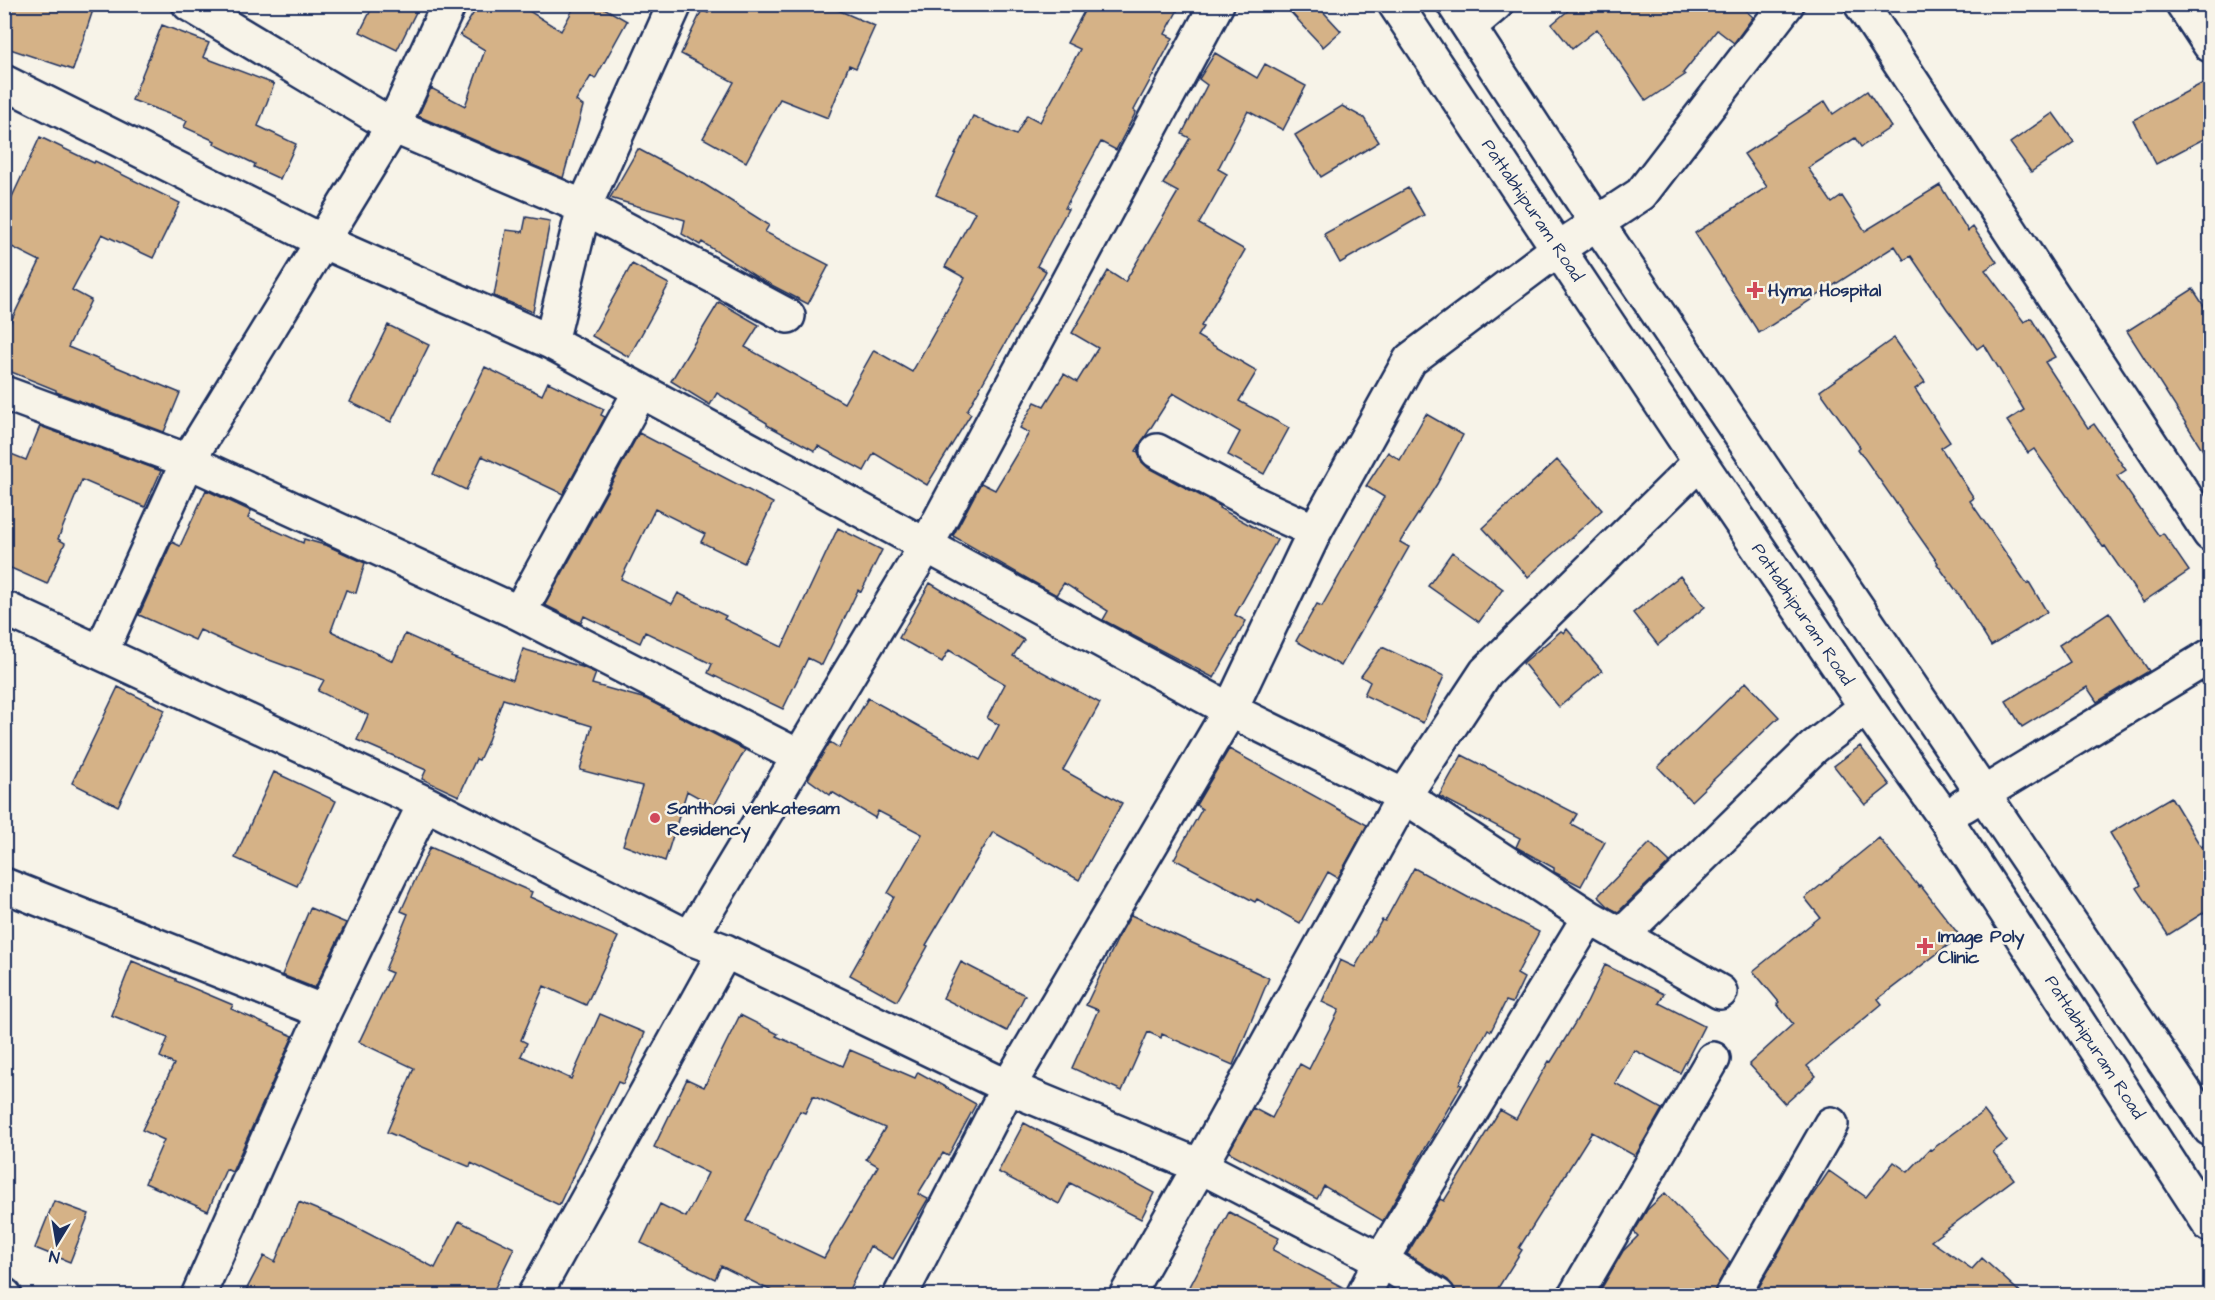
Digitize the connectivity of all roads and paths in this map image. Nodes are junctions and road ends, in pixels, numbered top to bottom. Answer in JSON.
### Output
{"nodes":[{"id":1,"x":189,"y":4,"type":"edge"},
{"id":2,"x":449,"y":4,"type":"edge"},
{"id":3,"x":675,"y":4,"type":"edge"},
{"id":4,"x":1217,"y":4,"type":"edge"},
{"id":5,"x":1395,"y":4,"type":"edge"},
{"id":6,"x":1496,"y":4,"type":"edge"},
{"id":7,"x":1788,"y":4,"type":"edge"},
{"id":8,"x":1861,"y":4,"type":"edge"},
{"id":9,"x":2183,"y":4,"type":"edge"},
{"id":10,"x":1462,"y":16,"type":"edge"},
{"id":11,"x":2211,"y":45,"type":"edge"},
{"id":12,"x":4,"y":82,"type":"edge"},
{"id":13,"x":393,"y":126,"type":"junction"},
{"id":14,"x":584,"y":207,"type":"junction"},
{"id":15,"x":1597,"y":223,"type":"junction"},
{"id":16,"x":324,"y":242,"type":"junction"},
{"id":17,"x":1558,"y":248,"type":"junction"},
{"id":18,"x":788,"y":316,"type":"dead end"},
{"id":19,"x":551,"y":342,"type":"junction"},
{"id":20,"x":640,"y":392,"type":"junction"},
{"id":21,"x":4,"y":393,"type":"edge"},
{"id":22,"x":1157,"y":451,"type":"dead end"},
{"id":23,"x":188,"y":461,"type":"junction"},
{"id":24,"x":1700,"y":462,"type":"junction"},
{"id":25,"x":1315,"y":531,"type":"junction"},
{"id":26,"x":2211,"y":534,"type":"edge"},
{"id":27,"x":926,"y":546,"type":"junction"},
{"id":28,"x":4,"y":608,"type":"edge"},
{"id":29,"x":519,"y":614,"type":"junction"},
{"id":30,"x":101,"y":652,"type":"junction"},
{"id":31,"x":2211,"y":656,"type":"edge"},
{"id":32,"x":1866,"y":707,"type":"junction"},
{"id":33,"x":1230,"y":710,"type":"junction"},
{"id":34,"x":798,"y":756,"type":"junction"},
{"id":35,"x":1404,"y":795,"type":"junction"},
{"id":36,"x":1983,"y":795,"type":"junction"},
{"id":37,"x":425,"y":803,"type":"junction"},
{"id":38,"x":1945,"y":818,"type":"junction"},
{"id":39,"x":4,"y":885,"type":"edge"},
{"id":40,"x":1589,"y":917,"type":"junction"},
{"id":41,"x":1622,"y":936,"type":"junction"},
{"id":42,"x":690,"y":938,"type":"junction"},
{"id":43,"x":725,"y":951,"type":"junction"},
{"id":44,"x":1720,"y":992,"type":"dead end"},
{"id":45,"x":324,"y":1012,"type":"junction"},
{"id":46,"x":1713,"y":1059,"type":"dead end"},
{"id":47,"x":1008,"y":1087,"type":"junction"},
{"id":48,"x":1831,"y":1124,"type":"dead end"},
{"id":49,"x":2211,"y":1129,"type":"edge"},
{"id":50,"x":1200,"y":1166,"type":"junction"},
{"id":51,"x":2211,"y":1225,"type":"edge"},
{"id":52,"x":1381,"y":1260,"type":"junction"},
{"id":53,"x":198,"y":1296,"type":"edge"},
{"id":54,"x":534,"y":1296,"type":"edge"},
{"id":55,"x":900,"y":1296,"type":"edge"},
{"id":56,"x":1126,"y":1296,"type":"edge"},
{"id":57,"x":1363,"y":1296,"type":"edge"},
{"id":58,"x":1438,"y":1296,"type":"edge"},
{"id":59,"x":1575,"y":1296,"type":"edge"},
{"id":60,"x":1732,"y":1296,"type":"edge"}],
"edges":[{"from":1,"to":13,"type":"street"},
{"from":2,"to":13,"type":"street"},
{"from":3,"to":14,"type":"street"},
{"from":4,"to":27,"type":"street"},
{"from":5,"to":17,"type":"street","name":"Pattabhipuram Road"},
{"from":6,"to":10,"type":"street"},
{"from":7,"to":15,"type":"street"},
{"from":8,"to":26,"type":"street"},
{"from":9,"to":11,"type":"street"},
{"from":10,"to":15,"type":"street"},
{"from":12,"to":16,"type":"street"},
{"from":13,"to":14,"type":"street"},
{"from":13,"to":16,"type":"street"},
{"from":14,"to":18,"type":"street"},
{"from":14,"to":19,"type":"street"},
{"from":15,"to":17,"type":"street"},
{"from":15,"to":36,"type":"street"},
{"from":16,"to":19,"type":"street"},
{"from":16,"to":23,"type":"street"},
{"from":17,"to":24,"type":"street","name":"Pattabhipuram Road"},
{"from":17,"to":25,"type":"street"},
{"from":19,"to":20,"type":"street"},
{"from":20,"to":27,"type":"street"},
{"from":20,"to":29,"type":"street"},
{"from":21,"to":23,"type":"street"},
{"from":22,"to":25,"type":"street"},
{"from":23,"to":29,"type":"street"},
{"from":23,"to":30,"type":"street"},
{"from":24,"to":32,"type":"street","name":"Pattabhipuram Road"},
{"from":24,"to":35,"type":"street"},
{"from":25,"to":33,"type":"street"},
{"from":27,"to":33,"type":"street"},
{"from":27,"to":34,"type":"street"},
{"from":28,"to":30,"type":"street"},
{"from":29,"to":34,"type":"street"},
{"from":30,"to":37,"type":"street"},
{"from":31,"to":36,"type":"street"},
{"from":32,"to":38,"type":"street","name":"Pattabhipuram Road"},
{"from":32,"to":41,"type":"street"},
{"from":33,"to":35,"type":"street"},
{"from":33,"to":47,"type":"street"},
{"from":34,"to":42,"type":"street"},
{"from":35,"to":40,"type":"street"},
{"from":35,"to":50,"type":"street"},
{"from":36,"to":38,"type":"street"},
{"from":36,"to":49,"type":"street"},
{"from":37,"to":42,"type":"street"},
{"from":37,"to":45,"type":"street"},
{"from":38,"to":51,"type":"street","name":"Pattabhipuram Road"},
{"from":39,"to":45,"type":"street"},
{"from":40,"to":41,"type":"street"},
{"from":40,"to":52,"type":"street"},
{"from":41,"to":44,"type":"street"},
{"from":42,"to":43,"type":"street"},
{"from":43,"to":47,"type":"street"},
{"from":43,"to":54,"type":"street"},
{"from":45,"to":53,"type":"street"},
{"from":46,"to":59,"type":"street"},
{"from":47,"to":50,"type":"street"},
{"from":47,"to":55,"type":"street"},
{"from":48,"to":60,"type":"street"},
{"from":50,"to":52,"type":"street"},
{"from":50,"to":56,"type":"street"},
{"from":52,"to":57,"type":"street"},
{"from":52,"to":58,"type":"street"}]}
